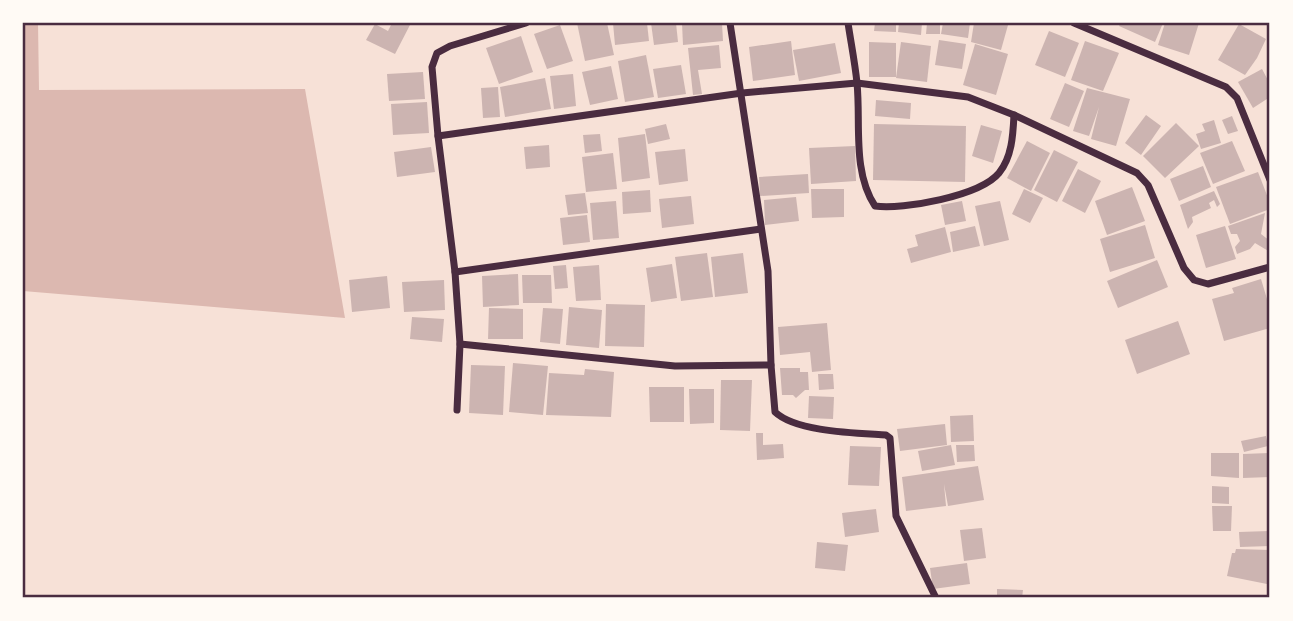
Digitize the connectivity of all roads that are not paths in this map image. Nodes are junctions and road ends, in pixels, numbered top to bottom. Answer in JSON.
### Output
{"nodes":[{"id":1,"x":526,"y":23,"type":"edge"},
{"id":2,"x":730,"y":23,"type":"edge"},
{"id":3,"x":848,"y":23,"type":"edge"},
{"id":4,"x":1074,"y":23,"type":"edge"},
{"id":5,"x":857,"y":83,"type":"junction"},
{"id":6,"x":742,"y":93,"type":"junction"},
{"id":7,"x":1014,"y":115,"type":"junction"},
{"id":8,"x":438,"y":136,"type":"junction"},
{"id":9,"x":1270,"y":180,"type":"edge"},
{"id":10,"x":761,"y":229,"type":"junction"},
{"id":11,"x":1270,"y":267,"type":"edge"},
{"id":12,"x":455,"y":271,"type":"junction"},
{"id":13,"x":460,"y":344,"type":"junction"},
{"id":14,"x":771,"y":365,"type":"junction"},
{"id":15,"x":457,"y":410,"type":"dead end"},
{"id":16,"x":936,"y":598,"type":"edge"}],
"edges":[{"from":1,"to":8,"type":"street"},
{"from":2,"to":6,"type":"street"},
{"from":3,"to":5,"type":"street"},
{"from":4,"to":9,"type":"street"},
{"from":5,"to":6,"type":"street"},
{"from":5,"to":7,"type":"street"},
{"from":5,"to":7,"type":"street"},
{"from":6,"to":8,"type":"street"},
{"from":6,"to":10,"type":"street"},
{"from":7,"to":11,"type":"street"},
{"from":8,"to":12,"type":"street"},
{"from":10,"to":12,"type":"street"},
{"from":10,"to":14,"type":"street"},
{"from":12,"to":13,"type":"street"},
{"from":13,"to":14,"type":"street"},
{"from":13,"to":15,"type":"street"},
{"from":14,"to":16,"type":"street"}]}
